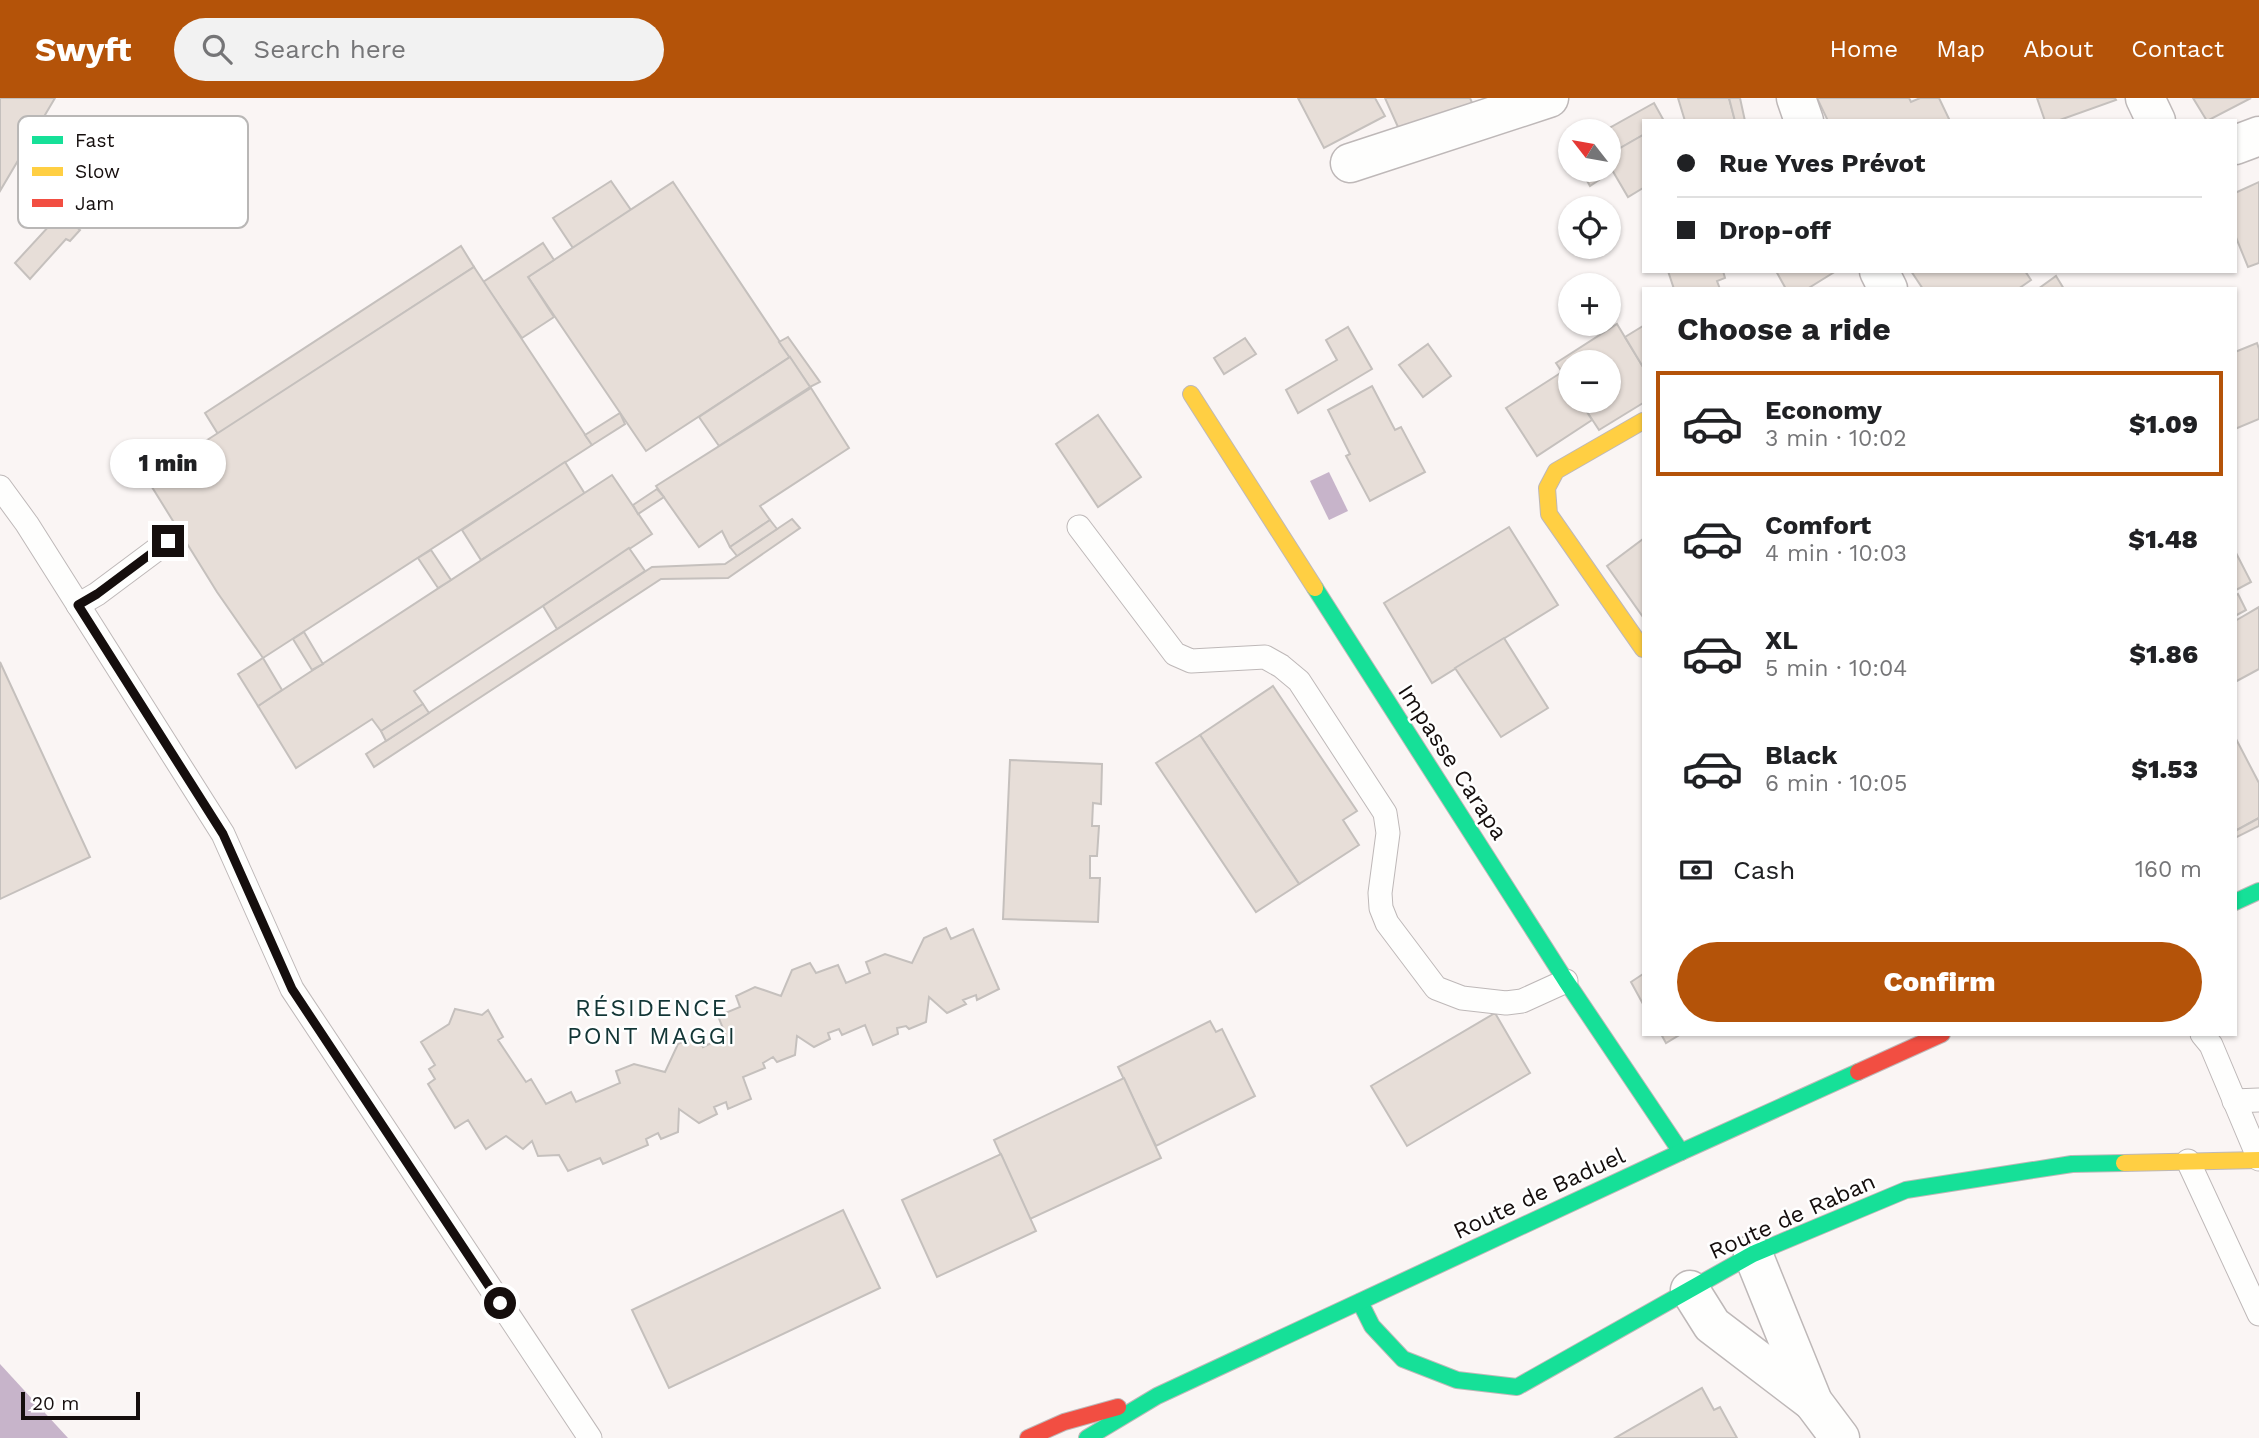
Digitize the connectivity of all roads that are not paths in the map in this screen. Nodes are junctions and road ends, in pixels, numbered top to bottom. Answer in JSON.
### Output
{"nodes":[{"id":1,"x":1549,"y":98,"type":"edge"},
{"id":2,"x":1796,"y":98,"type":"edge"},
{"id":3,"x":2145,"y":98,"type":"edge"},
{"id":4,"x":1803,"y":119,"type":"edge"},
{"id":5,"x":2155,"y":119,"type":"edge"},
{"id":6,"x":2259,"y":136,"type":"edge"},
{"id":7,"x":2237,"y":144,"type":"edge"},
{"id":8,"x":1350,"y":163,"type":"dead end"},
{"id":9,"x":1191,"y":394,"type":"dead end"},
{"id":10,"x":1642,"y":422,"type":"edge"},
{"id":11,"x":0,"y":486,"type":"edge"},
{"id":12,"x":1079,"y":527,"type":"dead end"},
{"id":13,"x":168,"y":541,"type":"dead end"},
{"id":14,"x":78,"y":605,"type":"junction"},
{"id":15,"x":1642,"y":648,"type":"edge"},
{"id":16,"x":2259,"y":891,"type":"edge"},
{"id":17,"x":2237,"y":901,"type":"edge"},
{"id":18,"x":1566,"y":981,"type":"junction"},
{"id":19,"x":1921,"y":1039,"type":"edge"},
{"id":20,"x":2207,"y":1040,"type":"edge"},
{"id":21,"x":2259,"y":1100,"type":"edge"},
{"id":22,"x":2234,"y":1101,"type":"junction"},
{"id":23,"x":1681,"y":1152,"type":"junction"},
{"id":24,"x":2259,"y":1159,"type":"edge"},
{"id":25,"x":2188,"y":1161,"type":"junction"},
{"id":26,"x":1753,"y":1254,"type":"junction"},
{"id":27,"x":1690,"y":1290,"type":"junction"},
{"id":28,"x":1360,"y":1302,"type":"junction"},
{"id":29,"x":2259,"y":1314,"type":"edge"},
{"id":30,"x":1157,"y":1396,"type":"junction"},
{"id":31,"x":1813,"y":1402,"type":"junction"},
{"id":32,"x":1064,"y":1422,"type":"junction"},
{"id":33,"x":1010,"y":1435,"type":"dead end"},
{"id":34,"x":590,"y":1438,"type":"edge"},
{"id":35,"x":1028,"y":1438,"type":"edge"},
{"id":36,"x":1087,"y":1438,"type":"edge"},
{"id":37,"x":1840,"y":1438,"type":"edge"}],
"edges":[{"from":1,"to":8,"type":"street"},
{"from":2,"to":4,"type":"street"},
{"from":3,"to":5,"type":"street"},
{"from":6,"to":7,"type":"street"},
{"from":9,"to":18,"type":"street","name":"Impasse Carapa"},
{"from":10,"to":15,"type":"street"},
{"from":11,"to":14,"type":"lane"},
{"from":12,"to":18,"type":"lane"},
{"from":13,"to":14,"type":"lane"},
{"from":14,"to":34,"type":"lane"},
{"from":16,"to":17,"type":"street"},
{"from":18,"to":23,"type":"street","name":"Impasse Carapa"},
{"from":19,"to":23,"type":"street","name":"Route de Baduel"},
{"from":20,"to":22,"type":"lane"},
{"from":21,"to":22,"type":"lane"},
{"from":22,"to":24,"type":"lane"},
{"from":23,"to":28,"type":"street","name":"Route de Baduel"},
{"from":24,"to":25,"type":"street","name":"Route de Raban"},
{"from":25,"to":26,"type":"street","name":"Route de Raban"},
{"from":25,"to":29,"type":"lane"},
{"from":26,"to":27,"type":"street","name":"Route de Raban"},
{"from":26,"to":31,"type":"street"},
{"from":27,"to":28,"type":"street","name":"Route de Raban"},
{"from":27,"to":31,"type":"street"},
{"from":28,"to":30,"type":"street","name":"Route de Baduel"},
{"from":30,"to":32,"type":"street","name":"Route de Baduel"},
{"from":30,"to":36,"type":"street","name":"Route de Baduel"},
{"from":31,"to":37,"type":"street"},
{"from":32,"to":33,"type":"street"},
{"from":32,"to":35,"type":"street","name":"Route de Baduel"}]}
